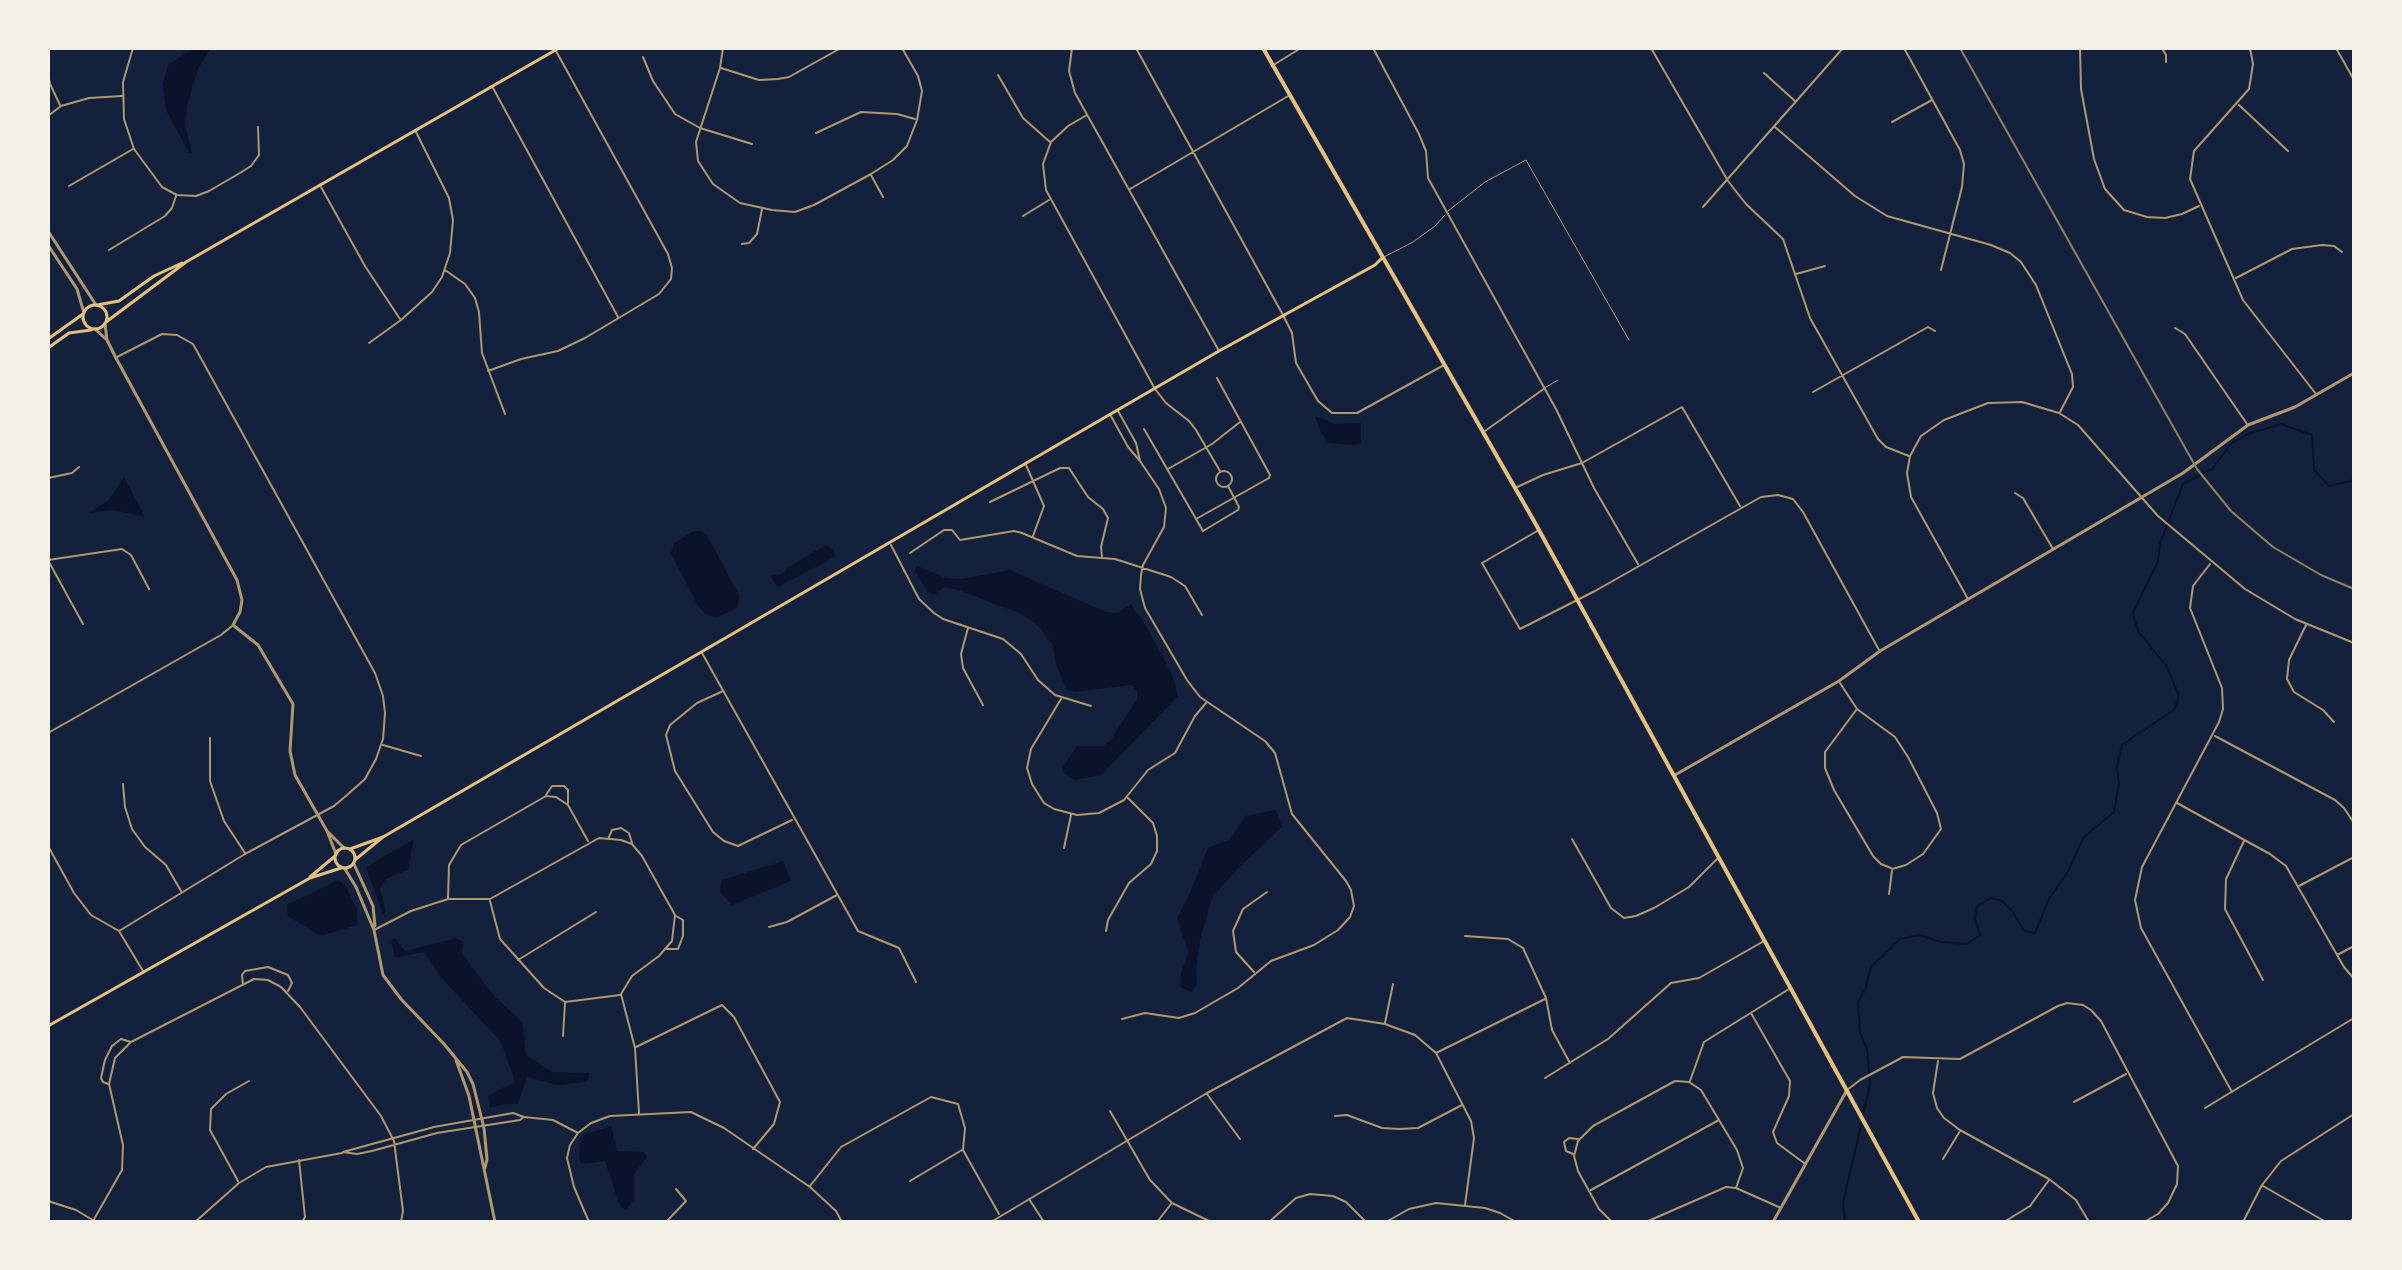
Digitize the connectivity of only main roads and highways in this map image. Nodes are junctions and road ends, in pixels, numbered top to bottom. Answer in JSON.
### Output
{"nodes":[{"id":1,"x":1263,"y":48,"type":"edge"},
{"id":2,"x":557,"y":49,"type":"edge"},
{"id":3,"x":1382,"y":258,"type":"junction"},
{"id":4,"x":186,"y":262,"type":"junction"},
{"id":5,"x":97,"y":305,"type":"junction"},
{"id":6,"x":83,"y":314,"type":"junction"},
{"id":7,"x":106,"y":323,"type":"junction"},
{"id":8,"x":93,"y":329,"type":"junction"},
{"id":9,"x":48,"y":339,"type":"edge"},
{"id":10,"x":48,"y":348,"type":"edge"},
{"id":11,"x":383,"y":837,"type":"junction"},
{"id":12,"x":350,"y":849,"type":"junction"},
{"id":13,"x":335,"y":855,"type":"junction"},
{"id":14,"x":355,"y":861,"type":"junction"},
{"id":15,"x":343,"y":868,"type":"junction"},
{"id":16,"x":310,"y":878,"type":"junction"},
{"id":17,"x":48,"y":1026,"type":"edge"},
{"id":18,"x":1919,"y":1222,"type":"edge"}],
"edges":[{"from":1,"to":3,"type":"main road"},
{"from":2,"to":4,"type":"main road"},
{"from":3,"to":11,"type":"main road"},
{"from":3,"to":18,"type":"main road"},
{"from":4,"to":5,"type":"main road"},
{"from":4,"to":7,"type":"main road"},
{"from":5,"to":6,"type":"main road"},
{"from":5,"to":7,"type":"main road"},
{"from":6,"to":8,"type":"main road"},
{"from":6,"to":9,"type":"main road"},
{"from":7,"to":8,"type":"main road"},
{"from":8,"to":10,"type":"main road"},
{"from":11,"to":12,"type":"main road"},
{"from":11,"to":14,"type":"main road"},
{"from":12,"to":13,"type":"main road"},
{"from":12,"to":14,"type":"main road"},
{"from":13,"to":15,"type":"main road"},
{"from":13,"to":16,"type":"main road"},
{"from":14,"to":15,"type":"main road"},
{"from":15,"to":16,"type":"main road"},
{"from":16,"to":17,"type":"main road"}]}
